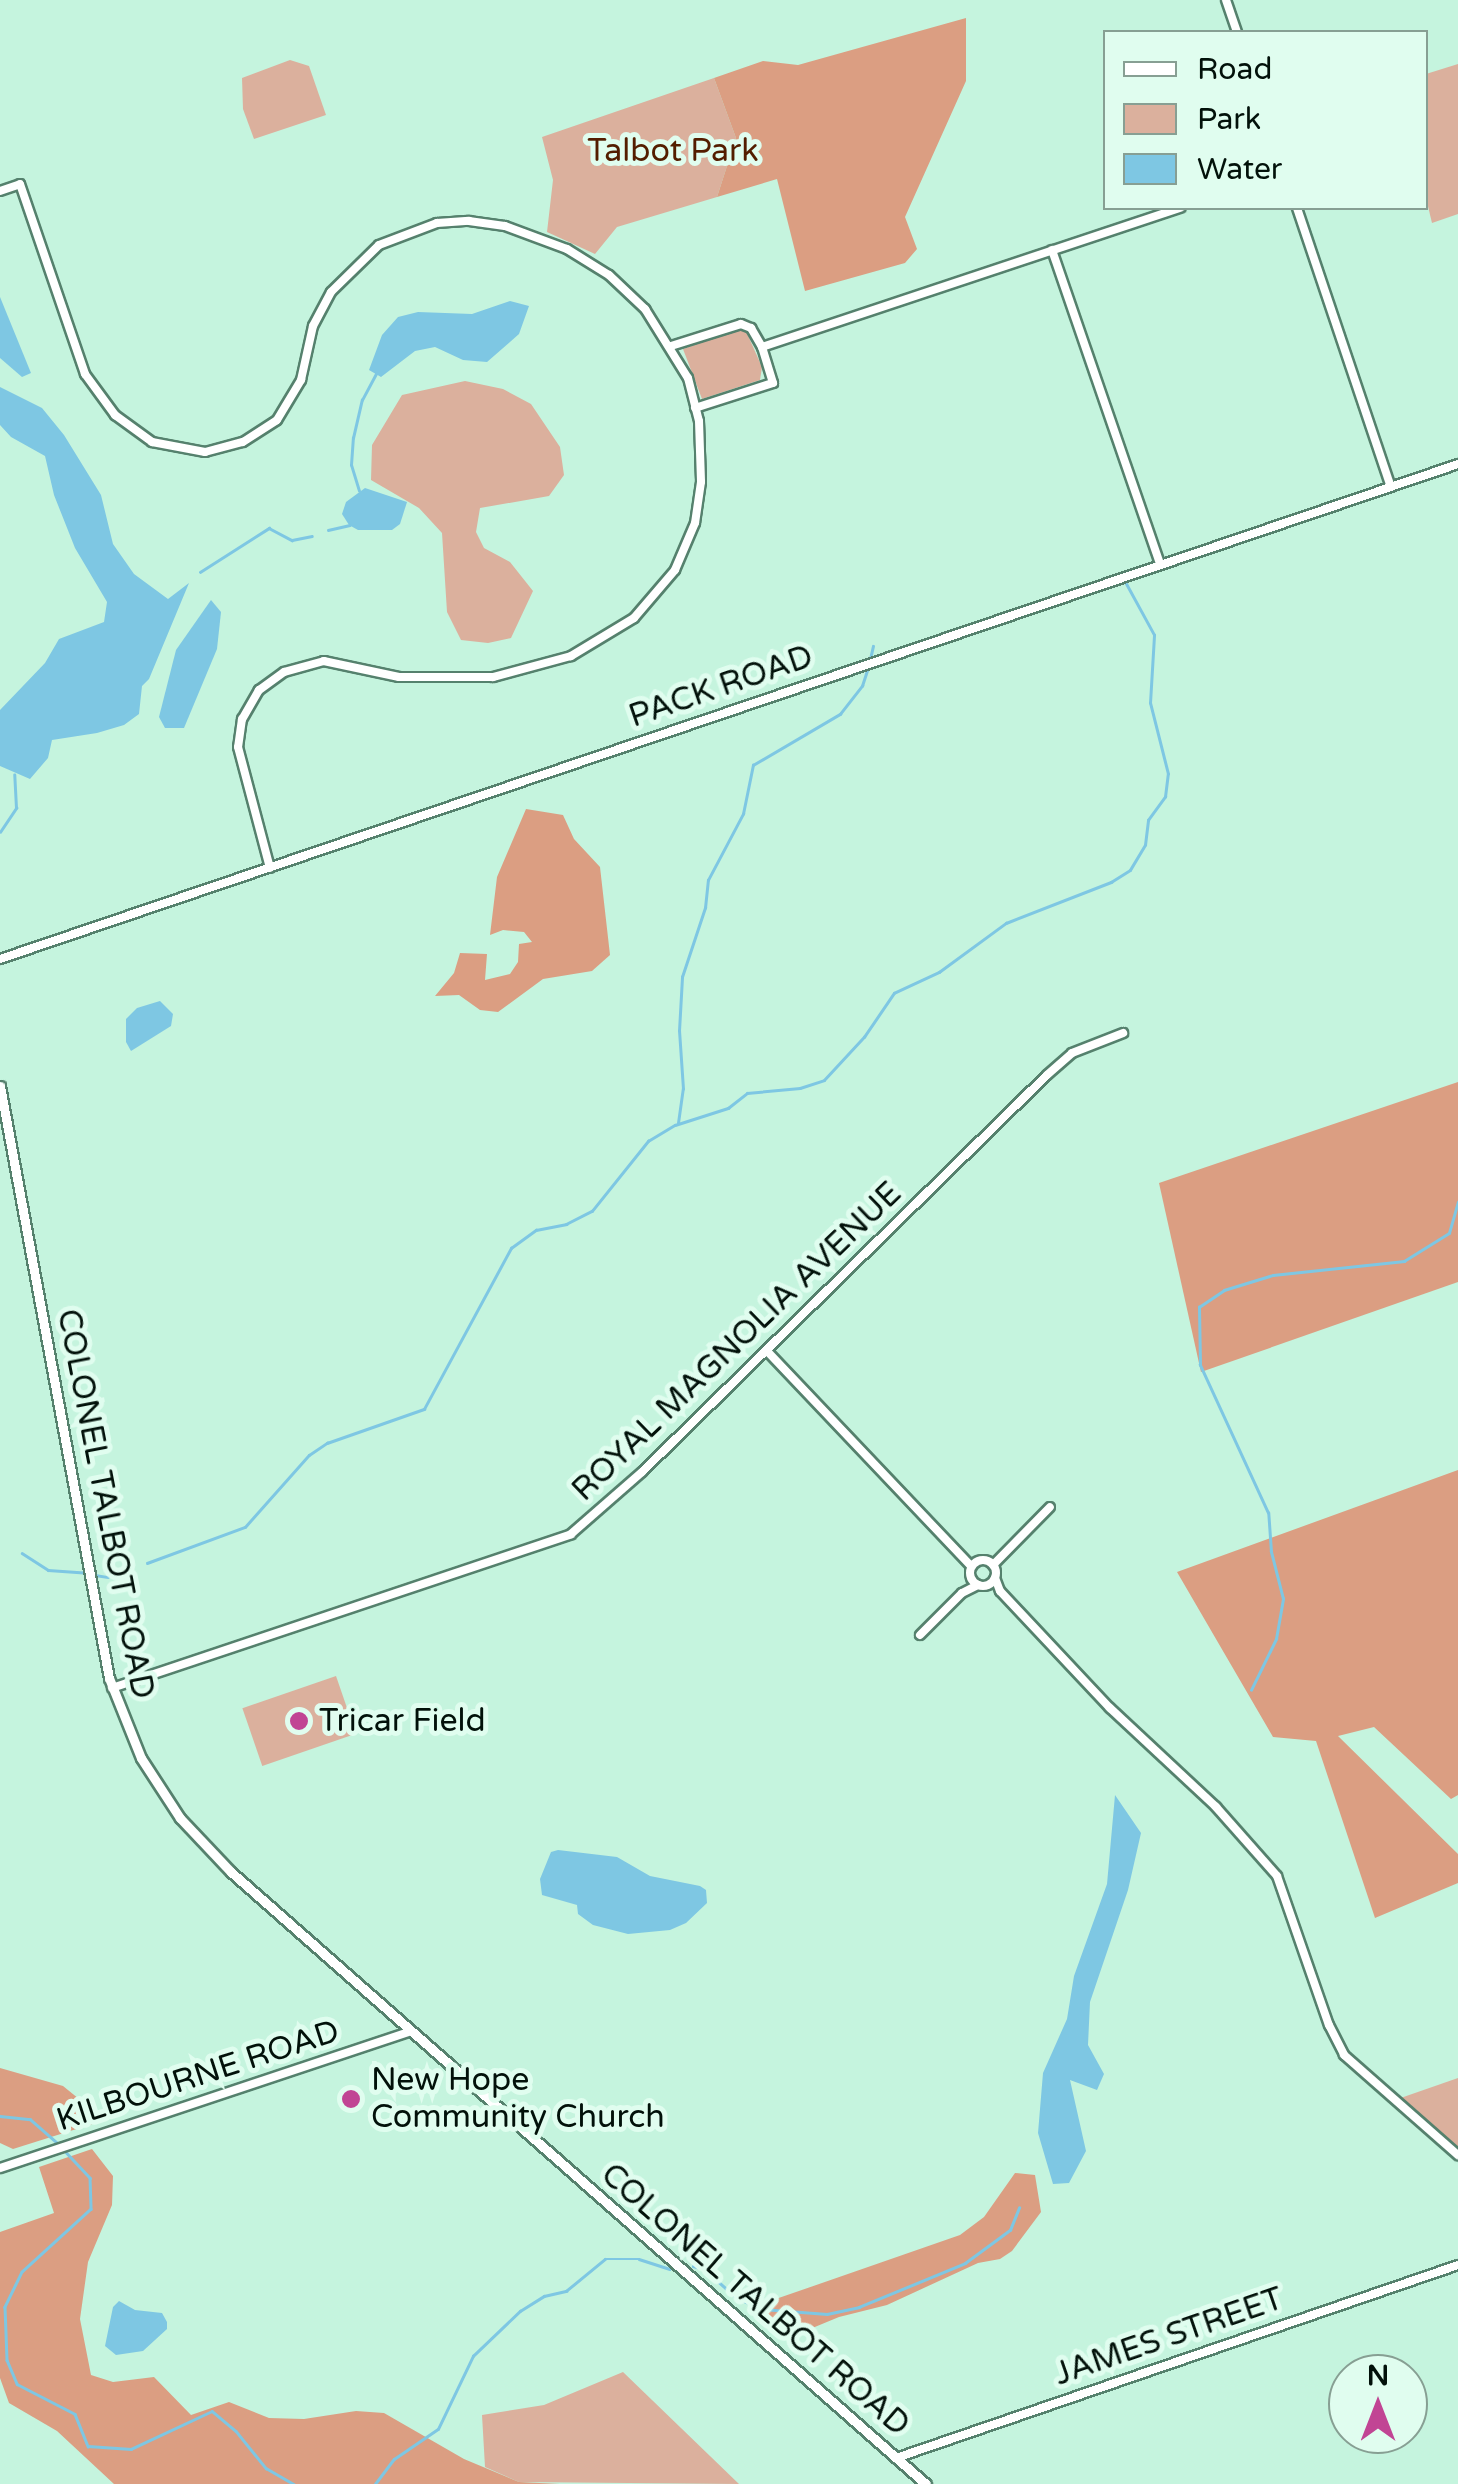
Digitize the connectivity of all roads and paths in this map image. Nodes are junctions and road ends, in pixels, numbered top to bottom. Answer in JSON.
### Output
{"nodes":[{"id":1,"x":1226,"y":0,"type":"edge"},
{"id":2,"x":1236,"y":30,"type":"edge"},
{"id":3,"x":0,"y":190,"type":"edge"},
{"id":4,"x":1175,"y":210,"type":"edge"},
{"id":5,"x":1298,"y":210,"type":"edge"},
{"id":6,"x":1052,"y":250,"type":"junction"},
{"id":7,"x":670,"y":346,"type":"junction"},
{"id":8,"x":762,"y":347,"type":"junction"},
{"id":9,"x":696,"y":408,"type":"junction"},
{"id":10,"x":1458,"y":464,"type":"edge"},
{"id":11,"x":1391,"y":487,"type":"junction"},
{"id":12,"x":1160,"y":564,"type":"junction"},
{"id":13,"x":270,"y":868,"type":"junction"},
{"id":14,"x":0,"y":959,"type":"edge"},
{"id":15,"x":1123,"y":1033,"type":"dead end"},
{"id":16,"x":0,"y":1086,"type":"edge"},
{"id":17,"x":767,"y":1352,"type":"junction"},
{"id":18,"x":1050,"y":1507,"type":"dead end"},
{"id":19,"x":985,"y":1561,"type":"junction"},
{"id":20,"x":970,"y":1577,"type":"junction"},
{"id":21,"x":995,"y":1578,"type":"junction"},
{"id":22,"x":982,"y":1585,"type":"junction"},
{"id":23,"x":1000,"y":1590,"type":"junction"},
{"id":24,"x":962,"y":1593,"type":"junction"},
{"id":25,"x":920,"y":1636,"type":"dead end"},
{"id":26,"x":112,"y":1688,"type":"junction"},
{"id":27,"x":411,"y":2031,"type":"junction"},
{"id":28,"x":1458,"y":2155,"type":"edge"},
{"id":29,"x":0,"y":2168,"type":"edge"},
{"id":30,"x":1458,"y":2264,"type":"edge"},
{"id":31,"x":896,"y":2458,"type":"junction"},
{"id":32,"x":926,"y":2484,"type":"edge"}],
"edges":[{"from":1,"to":2,"type":"street"},
{"from":3,"to":7,"type":"street"},
{"from":4,"to":6,"type":"street"},
{"from":5,"to":11,"type":"street"},
{"from":6,"to":8,"type":"street"},
{"from":6,"to":12,"type":"street"},
{"from":7,"to":8,"type":"street"},
{"from":7,"to":9,"type":"street"},
{"from":8,"to":9,"type":"street"},
{"from":9,"to":13,"type":"street"},
{"from":10,"to":11,"type":"street","name":"PACK ROAD"},
{"from":11,"to":12,"type":"street","name":"PACK ROAD"},
{"from":12,"to":13,"type":"street","name":"PACK ROAD"},
{"from":13,"to":14,"type":"street","name":"PACK ROAD"},
{"from":15,"to":17,"type":"street","name":"ROYAL MAGNOLIA AVENUE"},
{"from":16,"to":26,"type":"main road","name":"COLONEL TALBOT ROAD"},
{"from":17,"to":19,"type":"street"},
{"from":17,"to":26,"type":"street","name":"ROYAL MAGNOLIA AVENUE"},
{"from":18,"to":19,"type":"street"},
{"from":19,"to":20,"type":"street"},
{"from":19,"to":21,"type":"street"},
{"from":20,"to":22,"type":"street"},
{"from":20,"to":24,"type":"street"},
{"from":21,"to":22,"type":"street"},
{"from":21,"to":23,"type":"street"},
{"from":22,"to":23,"type":"street"},
{"from":22,"to":24,"type":"street"},
{"from":23,"to":28,"type":"street"},
{"from":24,"to":25,"type":"street"},
{"from":26,"to":27,"type":"main road","name":"COLONEL TALBOT ROAD"},
{"from":27,"to":29,"type":"street","name":"KILBOURNE ROAD"},
{"from":27,"to":31,"type":"main road","name":"COLONEL TALBOT ROAD"},
{"from":30,"to":31,"type":"street","name":"JAMES STREET"},
{"from":31,"to":32,"type":"main road","name":"COLONEL TALBOT ROAD"}]}
